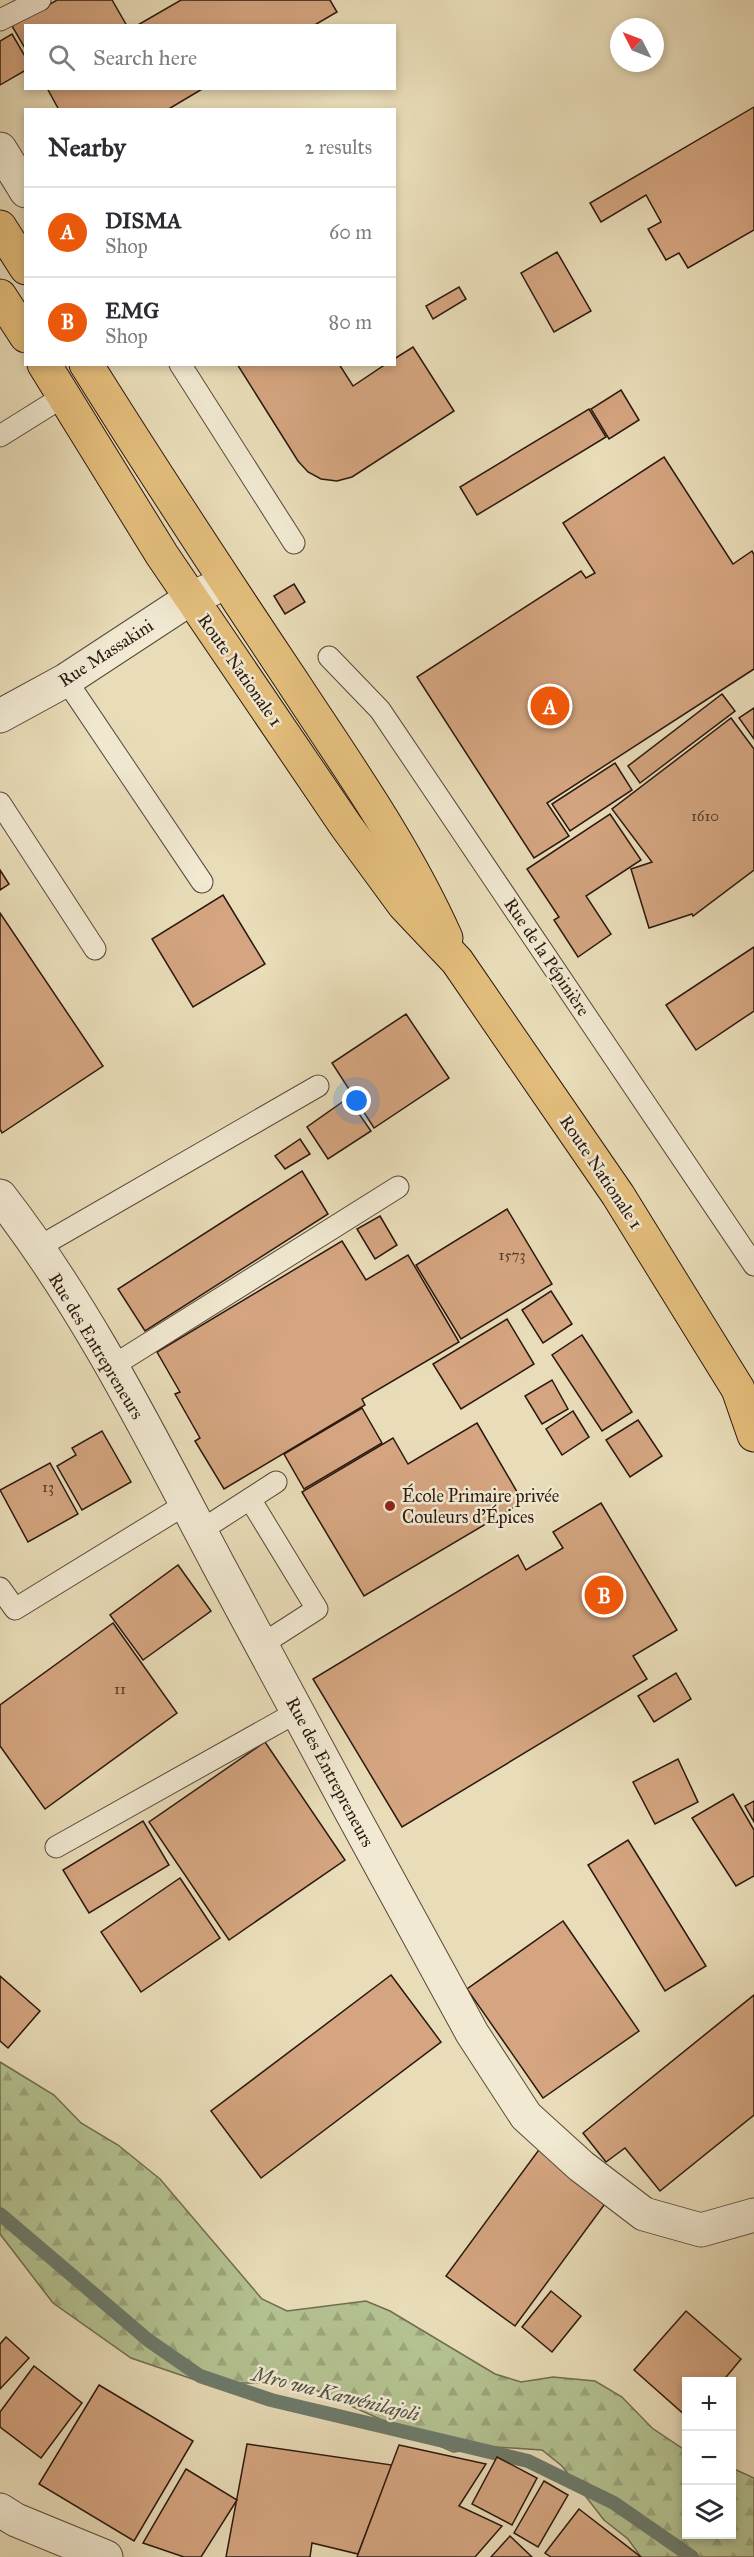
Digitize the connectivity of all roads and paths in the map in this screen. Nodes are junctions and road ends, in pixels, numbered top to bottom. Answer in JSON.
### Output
{"nodes":[{"id":1,"x":40,"y":0,"type":"edge"},
{"id":2,"x":0,"y":20,"type":"edge"},
{"id":3,"x":0,"y":149,"type":"edge"},
{"id":4,"x":24,"y":188,"type":"edge"},
{"id":5,"x":0,"y":296,"type":"edge"},
{"id":6,"x":24,"y":333,"type":"edge"},
{"id":7,"x":45,"y":366,"type":"edge"},
{"id":8,"x":87,"y":366,"type":"edge"},
{"id":9,"x":181,"y":366,"type":"edge"},
{"id":10,"x":64,"y":396,"type":"junction"},
{"id":11,"x":0,"y":436,"type":"edge"},
{"id":12,"x":294,"y":543,"type":"dead end"},
{"id":13,"x":201,"y":594,"type":"junction"},
{"id":14,"x":329,"y":657,"type":"dead end"},
{"id":15,"x":66,"y":680,"type":"junction"},
{"id":16,"x":0,"y":716,"type":"edge"},
{"id":17,"x":0,"y":803,"type":"edge"},
{"id":18,"x":202,"y":882,"type":"dead end"},
{"id":19,"x":95,"y":949,"type":"dead end"},
{"id":20,"x":457,"y":961,"type":"junction"},
{"id":21,"x":318,"y":1086,"type":"dead end"},
{"id":22,"x":398,"y":1187,"type":"dead end"},
{"id":23,"x":0,"y":1196,"type":"edge"},
{"id":24,"x":37,"y":1248,"type":"junction"},
{"id":25,"x":754,"y":1265,"type":"edge"},
{"id":26,"x":111,"y":1367,"type":"junction"},
{"id":27,"x":746,"y":1395,"type":"edge"},
{"id":28,"x":754,"y":1435,"type":"edge"},
{"id":29,"x":276,"y":1482,"type":"dead end"},
{"id":30,"x":250,"y":1499,"type":"junction"},
{"id":31,"x":193,"y":1517,"type":"junction"},
{"id":32,"x":0,"y":1588,"type":"edge"},
{"id":33,"x":261,"y":1645,"type":"junction"},
{"id":34,"x":297,"y":1712,"type":"junction"},
{"id":35,"x":56,"y":1847,"type":"dead end"},
{"id":36,"x":754,"y":2215,"type":"edge"},
{"id":37,"x":0,"y":2510,"type":"edge"},
{"id":38,"x":106,"y":2557,"type":"edge"}],
"edges":[{"from":1,"to":2,"type":"lane"},
{"from":3,"to":4,"type":"street"},
{"from":5,"to":6,"type":"main road"},
{"from":7,"to":10,"type":"main road","name":"Route Nationale 1"},
{"from":8,"to":20,"type":"main road","name":"Route Nationale 1"},
{"from":9,"to":12,"type":"lane"},
{"from":10,"to":11,"type":"lane"},
{"from":10,"to":13,"type":"main road","name":"Route Nationale 1"},
{"from":13,"to":15,"type":"street","name":"Rue Massakini"},
{"from":13,"to":20,"type":"main road","name":"Route Nationale 1"},
{"from":14,"to":25,"type":"lane","name":"Rue de la Pépinière"},
{"from":15,"to":16,"type":"street","name":"Rue Massakini"},
{"from":15,"to":18,"type":"lane"},
{"from":17,"to":19,"type":"lane"},
{"from":20,"to":27,"type":"main road","name":"Route Nationale 1"},
{"from":21,"to":24,"type":"lane"},
{"from":22,"to":26,"type":"lane"},
{"from":23,"to":24,"type":"street","name":"Rue des Entrepreneurs"},
{"from":24,"to":26,"type":"street","name":"Rue des Entrepreneurs"},
{"from":26,"to":31,"type":"street","name":"Rue des Entrepreneurs"},
{"from":27,"to":28,"type":"main road","name":"Route Nationale 1"},
{"from":29,"to":30,"type":"lane"},
{"from":30,"to":31,"type":"lane"},
{"from":30,"to":33,"type":"lane"},
{"from":31,"to":32,"type":"lane"},
{"from":31,"to":33,"type":"street","name":"Rue des Entrepreneurs"},
{"from":33,"to":34,"type":"street","name":"Rue des Entrepreneurs"},
{"from":34,"to":35,"type":"lane"},
{"from":34,"to":36,"type":"street","name":"Rue des Entrepreneurs"},
{"from":37,"to":38,"type":"street"}]}
